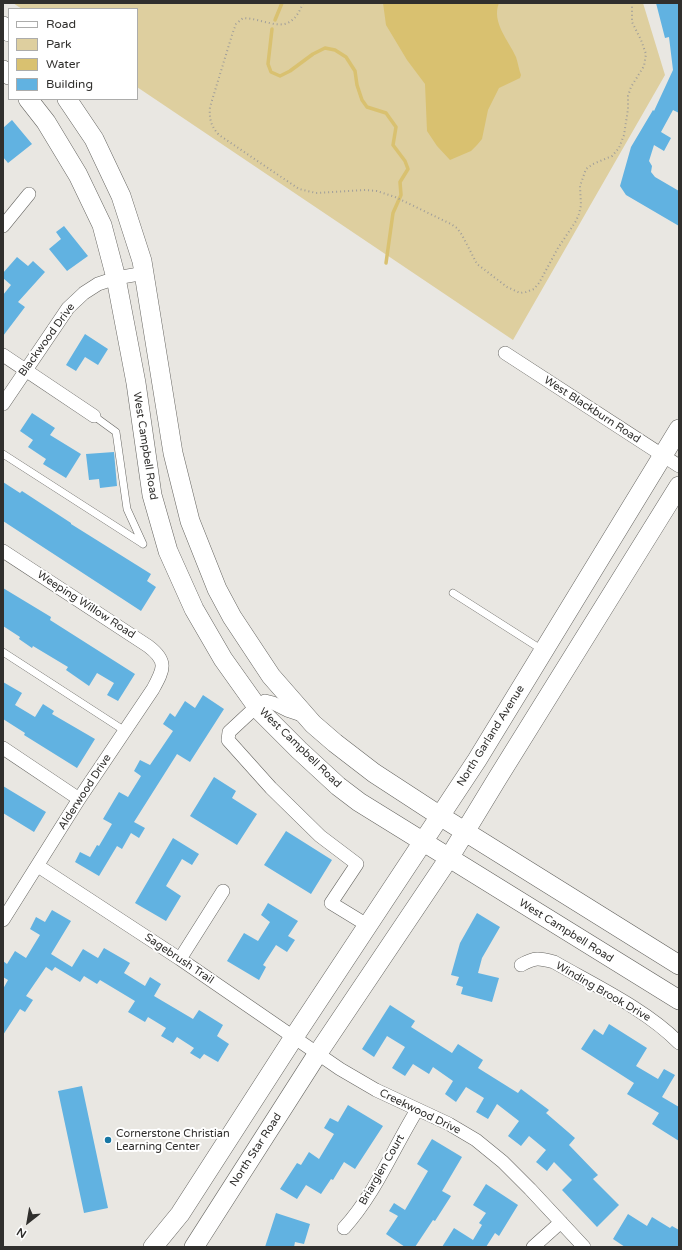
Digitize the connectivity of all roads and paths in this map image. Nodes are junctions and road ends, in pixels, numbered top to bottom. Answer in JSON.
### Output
{"nodes":[{"id":1,"x":303,"y":3,"type":"edge"},
{"id":2,"x":632,"y":3,"type":"edge"},
{"id":3,"x":29,"y":100,"type":"edge"},
{"id":4,"x":68,"y":100,"type":"edge"},
{"id":5,"x":29,"y":194,"type":"dead end"},
{"id":6,"x":3,"y":226,"type":"edge"},
{"id":7,"x":144,"y":273,"type":"junction"},
{"id":8,"x":116,"y":278,"type":"junction"},
{"id":9,"x":505,"y":353,"type":"dead end"},
{"id":10,"x":3,"y":355,"type":"edge"},
{"id":11,"x":25,"y":370,"type":"junction"},
{"id":12,"x":3,"y":404,"type":"edge"},
{"id":13,"x":94,"y":416,"type":"joint"},
{"id":14,"x":679,"y":429,"type":"edge"},
{"id":15,"x":3,"y":454,"type":"edge"},
{"id":16,"x":663,"y":456,"type":"junction"},
{"id":17,"x":679,"y":466,"type":"edge"},
{"id":18,"x":177,"y":471,"type":"junction"},
{"id":19,"x":149,"y":474,"type":"junction"},
{"id":20,"x":679,"y":486,"type":"edge"},
{"id":21,"x":3,"y":551,"type":"edge"},
{"id":22,"x":453,"y":594,"type":"dead end"},
{"id":23,"x":544,"y":651,"type":"junction"},
{"id":24,"x":3,"y":652,"type":"edge"},
{"id":25,"x":163,"y":664,"type":"joint"},
{"id":26,"x":257,"y":706,"type":"junction"},
{"id":27,"x":305,"y":716,"type":"junction"},
{"id":28,"x":125,"y":731,"type":"junction"},
{"id":29,"x":3,"y":748,"type":"edge"},
{"id":30,"x":79,"y":799,"type":"junction"},
{"id":31,"x":440,"y":816,"type":"junction"},
{"id":32,"x":466,"y":832,"type":"junction"},
{"id":33,"x":423,"y":842,"type":"junction"},
{"id":34,"x":449,"y":858,"type":"junction"},
{"id":35,"x":38,"y":866,"type":"junction"},
{"id":36,"x":223,"y":891,"type":"dead end"},
{"id":37,"x":3,"y":920,"type":"edge"},
{"id":38,"x":367,"y":925,"type":"junction"},
{"id":39,"x":180,"y":959,"type":"junction"},
{"id":40,"x":521,"y":965,"type":"dead end"},
{"id":41,"x":679,"y":965,"type":"edge"},
{"id":42,"x":679,"y":1000,"type":"edge"},
{"id":43,"x":294,"y":1037,"type":"junction"},
{"id":44,"x":679,"y":1043,"type":"edge"},
{"id":45,"x":318,"y":1054,"type":"junction"},
{"id":46,"x":417,"y":1110,"type":"junction"},
{"id":47,"x":180,"y":1214,"type":"junction"},
{"id":48,"x":561,"y":1222,"type":"junction"},
{"id":49,"x":344,"y":1228,"type":"dead end"},
{"id":50,"x":153,"y":1247,"type":"edge"},
{"id":51,"x":169,"y":1247,"type":"edge"},
{"id":52,"x":194,"y":1247,"type":"edge"},
{"id":53,"x":533,"y":1247,"type":"edge"},
{"id":54,"x":584,"y":1247,"type":"edge"}],
"edges":[{"from":1,"to":2,"type":"path"},
{"from":3,"to":8,"type":"main road","name":"West Campbell Road"},
{"from":4,"to":7,"type":"main road"},
{"from":5,"to":6,"type":"street"},
{"from":7,"to":8,"type":"street","name":"Blackwood Drive"},
{"from":7,"to":18,"type":"main road"},
{"from":8,"to":11,"type":"street","name":"Blackwood Drive"},
{"from":8,"to":19,"type":"main road","name":"West Campbell Road"},
{"from":9,"to":16,"type":"street","name":"West Blackburn Road"},
{"from":10,"to":11,"type":"street"},
{"from":11,"to":12,"type":"street","name":"Blackwood Drive"},
{"from":11,"to":13,"type":"street"},
{"from":13,"to":15,"type":"lane"},
{"from":14,"to":16,"type":"main road","name":"North Garland Avenue"},
{"from":16,"to":17,"type":"street","name":"West Blackburn Road"},
{"from":16,"to":23,"type":"main road","name":"North Garland Avenue"},
{"from":18,"to":19,"type":"main road"},
{"from":18,"to":27,"type":"main road"},
{"from":19,"to":26,"type":"main road","name":"West Campbell Road"},
{"from":20,"to":32,"type":"main road"},
{"from":21,"to":25,"type":"street","name":"Weeping Willow Road"},
{"from":22,"to":23,"type":"lane"},
{"from":23,"to":31,"type":"main road","name":"North Garland Avenue"},
{"from":24,"to":28,"type":"lane"},
{"from":25,"to":28,"type":"street","name":"Alderwood Drive"},
{"from":26,"to":27,"type":"street"},
{"from":26,"to":33,"type":"main road","name":"West Campbell Road"},
{"from":26,"to":38,"type":"street"},
{"from":27,"to":31,"type":"main road"},
{"from":28,"to":30,"type":"street","name":"Alderwood Drive"},
{"from":29,"to":30,"type":"street"},
{"from":30,"to":35,"type":"street","name":"Alderwood Drive"},
{"from":31,"to":32,"type":"main road"},
{"from":31,"to":33,"type":"main road","name":"North Garland Avenue"},
{"from":32,"to":34,"type":"main road"},
{"from":32,"to":41,"type":"main road"},
{"from":33,"to":34,"type":"main road","name":"West Campbell Road"},
{"from":33,"to":38,"type":"main road","name":"North Garland Avenue"},
{"from":34,"to":42,"type":"main road","name":"West Campbell Road"},
{"from":34,"to":45,"type":"main road"},
{"from":35,"to":37,"type":"street","name":"Alderwood Drive"},
{"from":35,"to":39,"type":"street","name":"Sagebrush Trail"},
{"from":36,"to":39,"type":"street"},
{"from":38,"to":43,"type":"main road","name":"North Garland Avenue"},
{"from":39,"to":43,"type":"street","name":"Sagebrush Trail"},
{"from":40,"to":44,"type":"street","name":"Winding Brook Drive"},
{"from":43,"to":45,"type":"street","name":"Sagebrush Trail"},
{"from":43,"to":47,"type":"main road"},
{"from":45,"to":46,"type":"street","name":"Creekwood Drive"},
{"from":45,"to":52,"type":"main road","name":"North Star Road"},
{"from":46,"to":48,"type":"street","name":"Creekwood Drive"},
{"from":46,"to":49,"type":"street","name":"Briarglen Court"},
{"from":47,"to":50,"type":"main road"},
{"from":47,"to":51,"type":"main road"},
{"from":48,"to":53,"type":"street"},
{"from":48,"to":54,"type":"street","name":"Creekwood Drive"}]}
